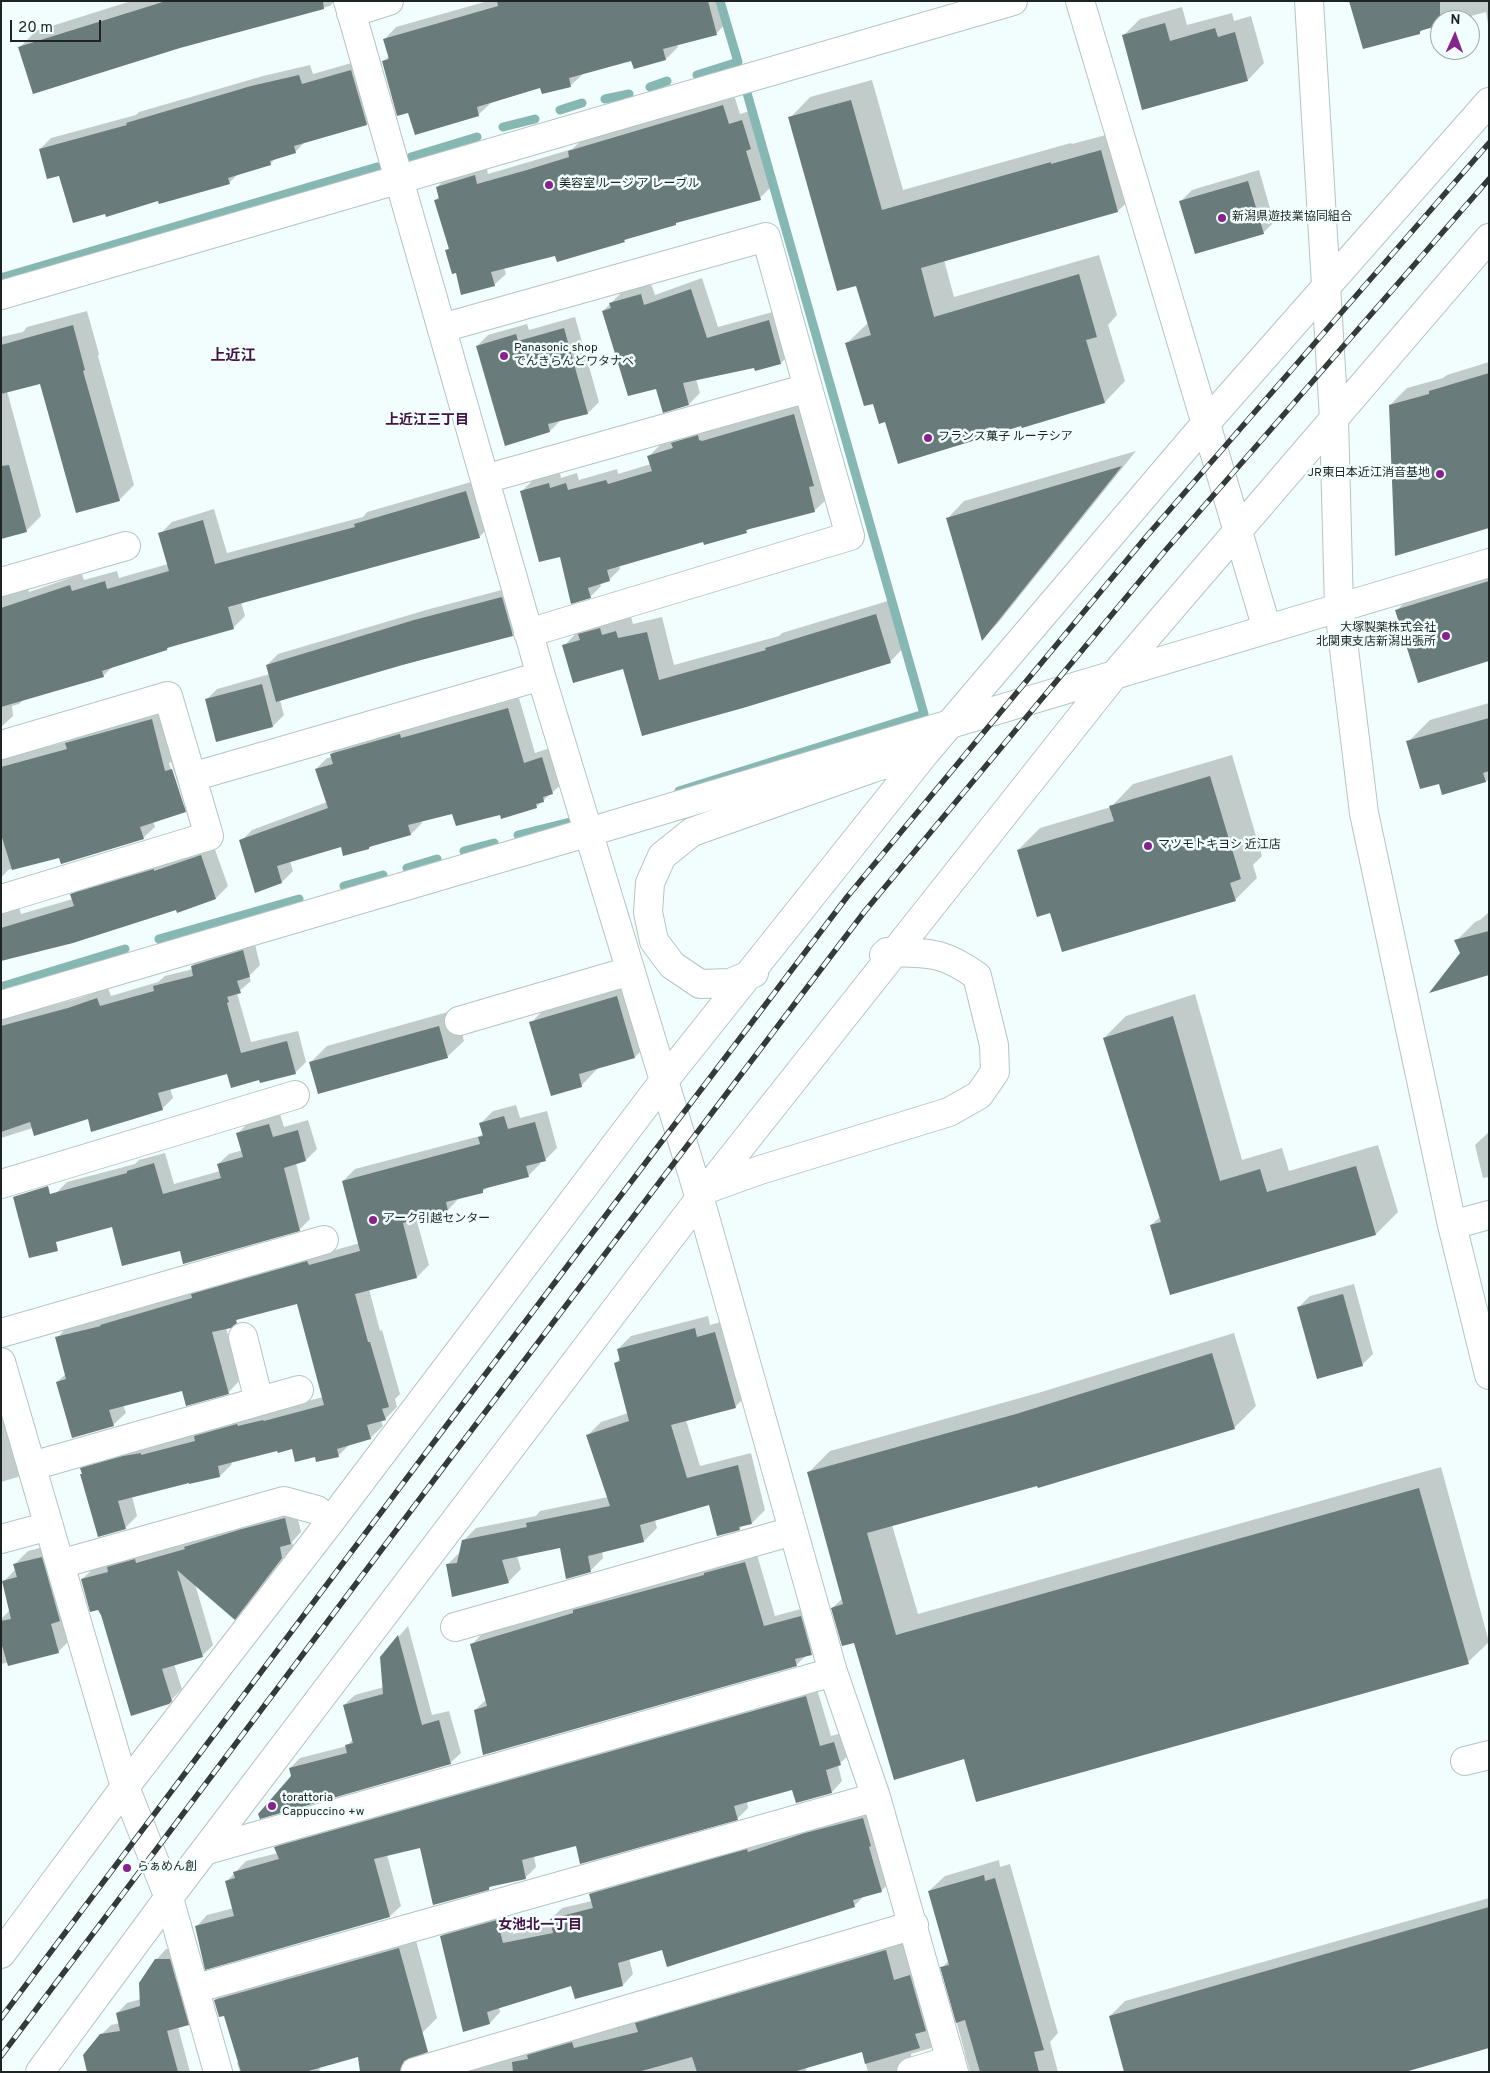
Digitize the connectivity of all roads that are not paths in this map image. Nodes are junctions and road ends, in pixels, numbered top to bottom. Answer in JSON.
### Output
{"nodes":[{"id":1,"x":389,"y":1,"type":"edge"},
{"id":2,"x":1013,"y":1,"type":"edge"},
{"id":3,"x":1080,"y":1,"type":"edge"},
{"id":4,"x":1309,"y":1,"type":"edge"},
{"id":5,"x":349,"y":7,"type":"edge"},
{"id":6,"x":1489,"y":102,"type":"edge"},
{"id":7,"x":400,"y":179,"type":"junction"},
{"id":8,"x":1489,"y":238,"type":"edge"},
{"id":9,"x":1326,"y":287,"type":"junction"},
{"id":10,"x":1,"y":295,"type":"edge"},
{"id":11,"x":442,"y":328,"type":"junction"},
{"id":12,"x":808,"y":388,"type":"junction"},
{"id":13,"x":1334,"y":419,"type":"junction"},
{"id":14,"x":1206,"y":423,"type":"junction"},
{"id":15,"x":485,"y":479,"type":"junction"},
{"id":16,"x":1238,"y":531,"type":"junction"},
{"id":17,"x":126,"y":546,"type":"dead end"},
{"id":18,"x":1489,"y":563,"type":"edge"},
{"id":19,"x":1,"y":582,"type":"edge"},
{"id":20,"x":1339,"y":608,"type":"junction"},
{"id":21,"x":1267,"y":629,"type":"junction"},
{"id":22,"x":528,"y":633,"type":"junction"},
{"id":23,"x":1115,"y":674,"type":"junction"},
{"id":24,"x":541,"y":676,"type":"junction"},
{"id":25,"x":949,"y":724,"type":"junction"},
{"id":26,"x":1,"y":745,"type":"edge"},
{"id":27,"x":926,"y":752,"type":"junction"},
{"id":28,"x":192,"y":777,"type":"junction"},
{"id":29,"x":589,"y":832,"type":"junction"},
{"id":30,"x":1,"y":899,"type":"edge"},
{"id":31,"x":799,"y":930,"type":"dead end"},
{"id":32,"x":630,"y":971,"type":"junction"},
{"id":33,"x":1,"y":1005,"type":"edge"},
{"id":34,"x":831,"y":1017,"type":"dead end"},
{"id":35,"x":459,"y":1021,"type":"dead end"},
{"id":36,"x":663,"y":1082,"type":"junction"},
{"id":37,"x":295,"y":1095,"type":"dead end"},
{"id":38,"x":1,"y":1184,"type":"edge"},
{"id":39,"x":703,"y":1194,"type":"junction"},
{"id":40,"x":1489,"y":1215,"type":"edge"},
{"id":41,"x":1452,"y":1225,"type":"junction"},
{"id":42,"x":324,"y":1240,"type":"dead end"},
{"id":43,"x":1,"y":1333,"type":"edge"},
{"id":44,"x":243,"y":1337,"type":"dead end"},
{"id":45,"x":1,"y":1362,"type":"edge"},
{"id":46,"x":1489,"y":1375,"type":"edge"},
{"id":47,"x":298,"y":1390,"type":"dead end"},
{"id":48,"x":259,"y":1401,"type":"junction"},
{"id":49,"x":32,"y":1466,"type":"junction"},
{"id":50,"x":330,"y":1522,"type":"junction"},
{"id":51,"x":49,"y":1526,"type":"junction"},
{"id":52,"x":793,"y":1531,"type":"junction"},
{"id":53,"x":1,"y":1539,"type":"edge"},
{"id":54,"x":60,"y":1564,"type":"junction"},
{"id":55,"x":455,"y":1627,"type":"dead end"},
{"id":56,"x":834,"y":1672,"type":"junction"},
{"id":57,"x":125,"y":1787,"type":"junction"},
{"id":58,"x":876,"y":1797,"type":"junction"},
{"id":59,"x":207,"y":1850,"type":"junction"},
{"id":60,"x":169,"y":1898,"type":"junction"},
{"id":61,"x":914,"y":1925,"type":"junction"},
{"id":62,"x":1,"y":1954,"type":"edge"},
{"id":63,"x":195,"y":1991,"type":"junction"},
{"id":64,"x":952,"y":2066,"type":"edge"},
{"id":65,"x":40,"y":2072,"type":"edge"},
{"id":66,"x":218,"y":2072,"type":"edge"},
{"id":67,"x":415,"y":2072,"type":"edge"},
{"id":68,"x":911,"y":2072,"type":"edge"}],
"edges":[{"from":1,"to":5,"type":"street"},
{"from":2,"to":7,"type":"street"},
{"from":3,"to":14,"type":"street"},
{"from":4,"to":9,"type":"street"},
{"from":5,"to":7,"type":"street"},
{"from":6,"to":9,"type":"street"},
{"from":7,"to":10,"type":"street"},
{"from":7,"to":11,"type":"street"},
{"from":8,"to":13,"type":"street"},
{"from":9,"to":13,"type":"street"},
{"from":9,"to":14,"type":"street"},
{"from":11,"to":12,"type":"street"},
{"from":11,"to":15,"type":"street"},
{"from":12,"to":15,"type":"street"},
{"from":12,"to":22,"type":"street"},
{"from":13,"to":16,"type":"street"},
{"from":13,"to":20,"type":"street"},
{"from":14,"to":16,"type":"street"},
{"from":14,"to":25,"type":"street"},
{"from":15,"to":22,"type":"street"},
{"from":16,"to":21,"type":"street"},
{"from":16,"to":23,"type":"street"},
{"from":17,"to":19,"type":"street"},
{"from":18,"to":20,"type":"street"},
{"from":20,"to":21,"type":"street"},
{"from":20,"to":41,"type":"street"},
{"from":21,"to":23,"type":"street"},
{"from":22,"to":24,"type":"street"},
{"from":23,"to":25,"type":"street"},
{"from":23,"to":39,"type":"street"},
{"from":24,"to":28,"type":"street"},
{"from":24,"to":29,"type":"street"},
{"from":25,"to":27,"type":"street"},
{"from":25,"to":29,"type":"street"},
{"from":26,"to":28,"type":"street"},
{"from":27,"to":31,"type":"street"},
{"from":27,"to":36,"type":"street"},
{"from":28,"to":30,"type":"street"},
{"from":29,"to":32,"type":"street"},
{"from":29,"to":33,"type":"street"},
{"from":32,"to":35,"type":"street"},
{"from":32,"to":36,"type":"street"},
{"from":34,"to":39,"type":"street"},
{"from":36,"to":39,"type":"street"},
{"from":36,"to":50,"type":"street"},
{"from":37,"to":38,"type":"street"},
{"from":39,"to":52,"type":"street"},
{"from":39,"to":59,"type":"street"},
{"from":40,"to":41,"type":"street"},
{"from":41,"to":46,"type":"street"},
{"from":42,"to":43,"type":"street"},
{"from":44,"to":48,"type":"street"},
{"from":45,"to":49,"type":"street"},
{"from":47,"to":48,"type":"street"},
{"from":48,"to":49,"type":"street"},
{"from":49,"to":51,"type":"street"},
{"from":50,"to":54,"type":"street"},
{"from":50,"to":57,"type":"street"},
{"from":51,"to":53,"type":"street"},
{"from":51,"to":54,"type":"street"},
{"from":52,"to":55,"type":"street"},
{"from":52,"to":56,"type":"street"},
{"from":54,"to":57,"type":"street"},
{"from":56,"to":58,"type":"street"},
{"from":56,"to":59,"type":"street"},
{"from":57,"to":60,"type":"street"},
{"from":57,"to":62,"type":"street"},
{"from":58,"to":61,"type":"street"},
{"from":58,"to":63,"type":"street"},
{"from":59,"to":60,"type":"street"},
{"from":60,"to":63,"type":"street"},
{"from":60,"to":65,"type":"street"},
{"from":61,"to":64,"type":"street"},
{"from":61,"to":67,"type":"street"},
{"from":63,"to":66,"type":"street"},
{"from":64,"to":68,"type":"street"}]}
